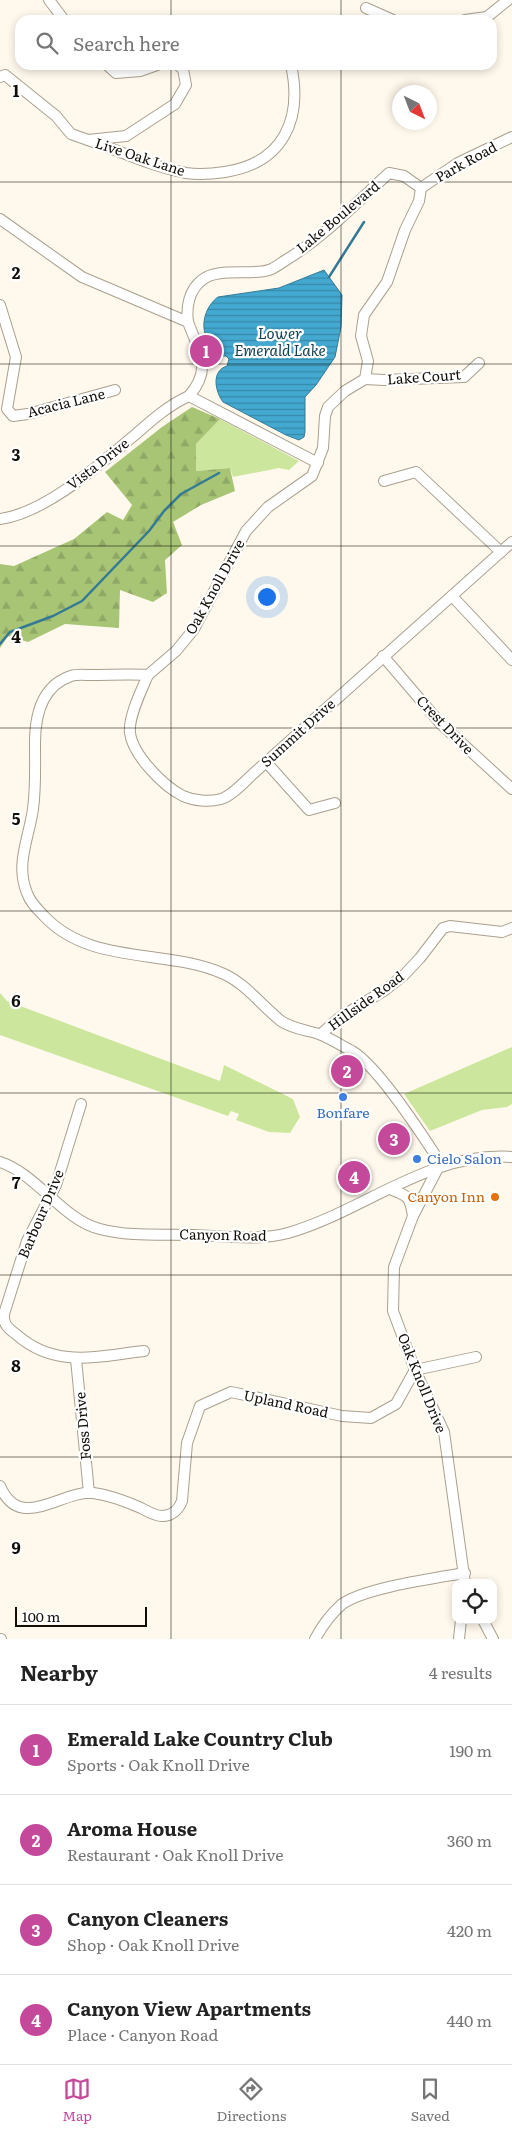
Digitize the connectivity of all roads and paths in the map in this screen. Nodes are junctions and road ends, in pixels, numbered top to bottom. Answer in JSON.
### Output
{"nodes":[{"id":1,"x":49,"y":0,"type":"edge"},
{"id":2,"x":508,"y":0,"type":"edge"},
{"id":3,"x":366,"y":8,"type":"dead end"},
{"id":4,"x":60,"y":15,"type":"edge"},
{"id":5,"x":382,"y":15,"type":"edge"},
{"id":6,"x":488,"y":15,"type":"edge"},
{"id":7,"x":113,"y":70,"type":"edge"},
{"id":8,"x":143,"y":70,"type":"edge"},
{"id":9,"x":183,"y":70,"type":"edge"},
{"id":10,"x":292,"y":70,"type":"edge"},
{"id":11,"x":0,"y":77,"type":"edge"},
{"id":12,"x":512,"y":137,"type":"edge"},
{"id":13,"x":88,"y":140,"type":"junction"},
{"id":14,"x":421,"y":188,"type":"junction"},
{"id":15,"x":0,"y":219,"type":"edge"},
{"id":16,"x":0,"y":305,"type":"edge"},
{"id":17,"x":188,"y":322,"type":"junction"},
{"id":18,"x":479,"y":363,"type":"dead end"},
{"id":19,"x":365,"y":379,"type":"junction"},
{"id":20,"x":115,"y":390,"type":"dead end"},
{"id":21,"x":189,"y":396,"type":"junction"},
{"id":22,"x":318,"y":464,"type":"junction"},
{"id":23,"x":384,"y":481,"type":"dead end"},
{"id":24,"x":0,"y":519,"type":"edge"},
{"id":25,"x":512,"y":542,"type":"edge"},
{"id":26,"x":501,"y":552,"type":"junction"},
{"id":27,"x":452,"y":596,"type":"junction"},
{"id":28,"x":383,"y":656,"type":"junction"},
{"id":29,"x":512,"y":660,"type":"edge"},
{"id":30,"x":148,"y":674,"type":"junction"},
{"id":31,"x":266,"y":762,"type":"junction"},
{"id":32,"x":512,"y":790,"type":"edge"},
{"id":33,"x":335,"y":803,"type":"dead end"},
{"id":34,"x":512,"y":928,"type":"edge"},
{"id":35,"x":321,"y":1034,"type":"junction"},
{"id":36,"x":80,"y":1104,"type":"dead end"},
{"id":37,"x":512,"y":1157,"type":"edge"},
{"id":38,"x":0,"y":1162,"type":"edge"},
{"id":39,"x":438,"y":1168,"type":"junction"},
{"id":40,"x":390,"y":1189,"type":"junction"},
{"id":41,"x":50,"y":1196,"type":"junction"},
{"id":42,"x":413,"y":1216,"type":"junction"},
{"id":43,"x":144,"y":1350,"type":"dead end"},
{"id":44,"x":476,"y":1357,"type":"dead end"},
{"id":45,"x":76,"y":1359,"type":"junction"},
{"id":46,"x":415,"y":1370,"type":"junction"},
{"id":47,"x":0,"y":1486,"type":"edge"},
{"id":48,"x":89,"y":1493,"type":"junction"},
{"id":49,"x":465,"y":1578,"type":"edge"},
{"id":50,"x":461,"y":1624,"type":"edge"},
{"id":51,"x":485,"y":1624,"type":"edge"},
{"id":52,"x":316,"y":1639,"type":"edge"},
{"id":53,"x":459,"y":1639,"type":"edge"},
{"id":54,"x":493,"y":1639,"type":"edge"}],
"edges":[{"from":1,"to":4,"type":"street"},
{"from":2,"to":6,"type":"street"},
{"from":3,"to":5,"type":"street"},
{"from":7,"to":8,"type":"street"},
{"from":9,"to":13,"type":"street"},
{"from":10,"to":13,"type":"street","name":"Live Oak Lane"},
{"from":11,"to":13,"type":"street"},
{"from":12,"to":14,"type":"street","name":"Park Road"},
{"from":14,"to":17,"type":"street","name":"Lake Boulevard"},
{"from":14,"to":19,"type":"street"},
{"from":15,"to":17,"type":"street"},
{"from":16,"to":20,"type":"street","name":"Acacia Lane"},
{"from":17,"to":21,"type":"street"},
{"from":18,"to":19,"type":"street","name":"Lake Court"},
{"from":19,"to":22,"type":"street"},
{"from":21,"to":22,"type":"street"},
{"from":21,"to":24,"type":"street","name":"Vista Drive"},
{"from":22,"to":30,"type":"street","name":"Oak Knoll Drive"},
{"from":23,"to":26,"type":"street"},
{"from":25,"to":26,"type":"street","name":"Summit Drive"},
{"from":26,"to":27,"type":"street","name":"Summit Drive"},
{"from":27,"to":28,"type":"street","name":"Summit Drive"},
{"from":27,"to":29,"type":"street"},
{"from":28,"to":31,"type":"street","name":"Summit Drive"},
{"from":28,"to":32,"type":"street","name":"Crest Drive"},
{"from":30,"to":31,"type":"street","name":"Summit Drive"},
{"from":30,"to":35,"type":"street"},
{"from":31,"to":33,"type":"street"},
{"from":34,"to":35,"type":"street","name":"Hillside Road"},
{"from":35,"to":39,"type":"street"},
{"from":36,"to":41,"type":"street","name":"Barbour Drive"},
{"from":37,"to":39,"type":"street","name":"Canyon Road"},
{"from":38,"to":41,"type":"street","name":"Canyon Road"},
{"from":39,"to":40,"type":"street","name":"Canyon Road"},
{"from":39,"to":42,"type":"street","name":"Oak Knoll Drive"},
{"from":40,"to":41,"type":"street","name":"Canyon Road"},
{"from":40,"to":42,"type":"street"},
{"from":41,"to":45,"type":"street","name":"Barbour Drive"},
{"from":42,"to":46,"type":"street","name":"Oak Knoll Drive"},
{"from":43,"to":45,"type":"street","name":"Barbour Drive"},
{"from":44,"to":46,"type":"street"},
{"from":45,"to":48,"type":"street","name":"Foss Drive"},
{"from":46,"to":48,"type":"street","name":"Upland Road"},
{"from":46,"to":49,"type":"street","name":"Oak Knoll Drive"},
{"from":47,"to":48,"type":"street","name":"Upland Road"},
{"from":49,"to":52,"type":"street"},
{"from":50,"to":53,"type":"street"},
{"from":51,"to":54,"type":"street"}]}
